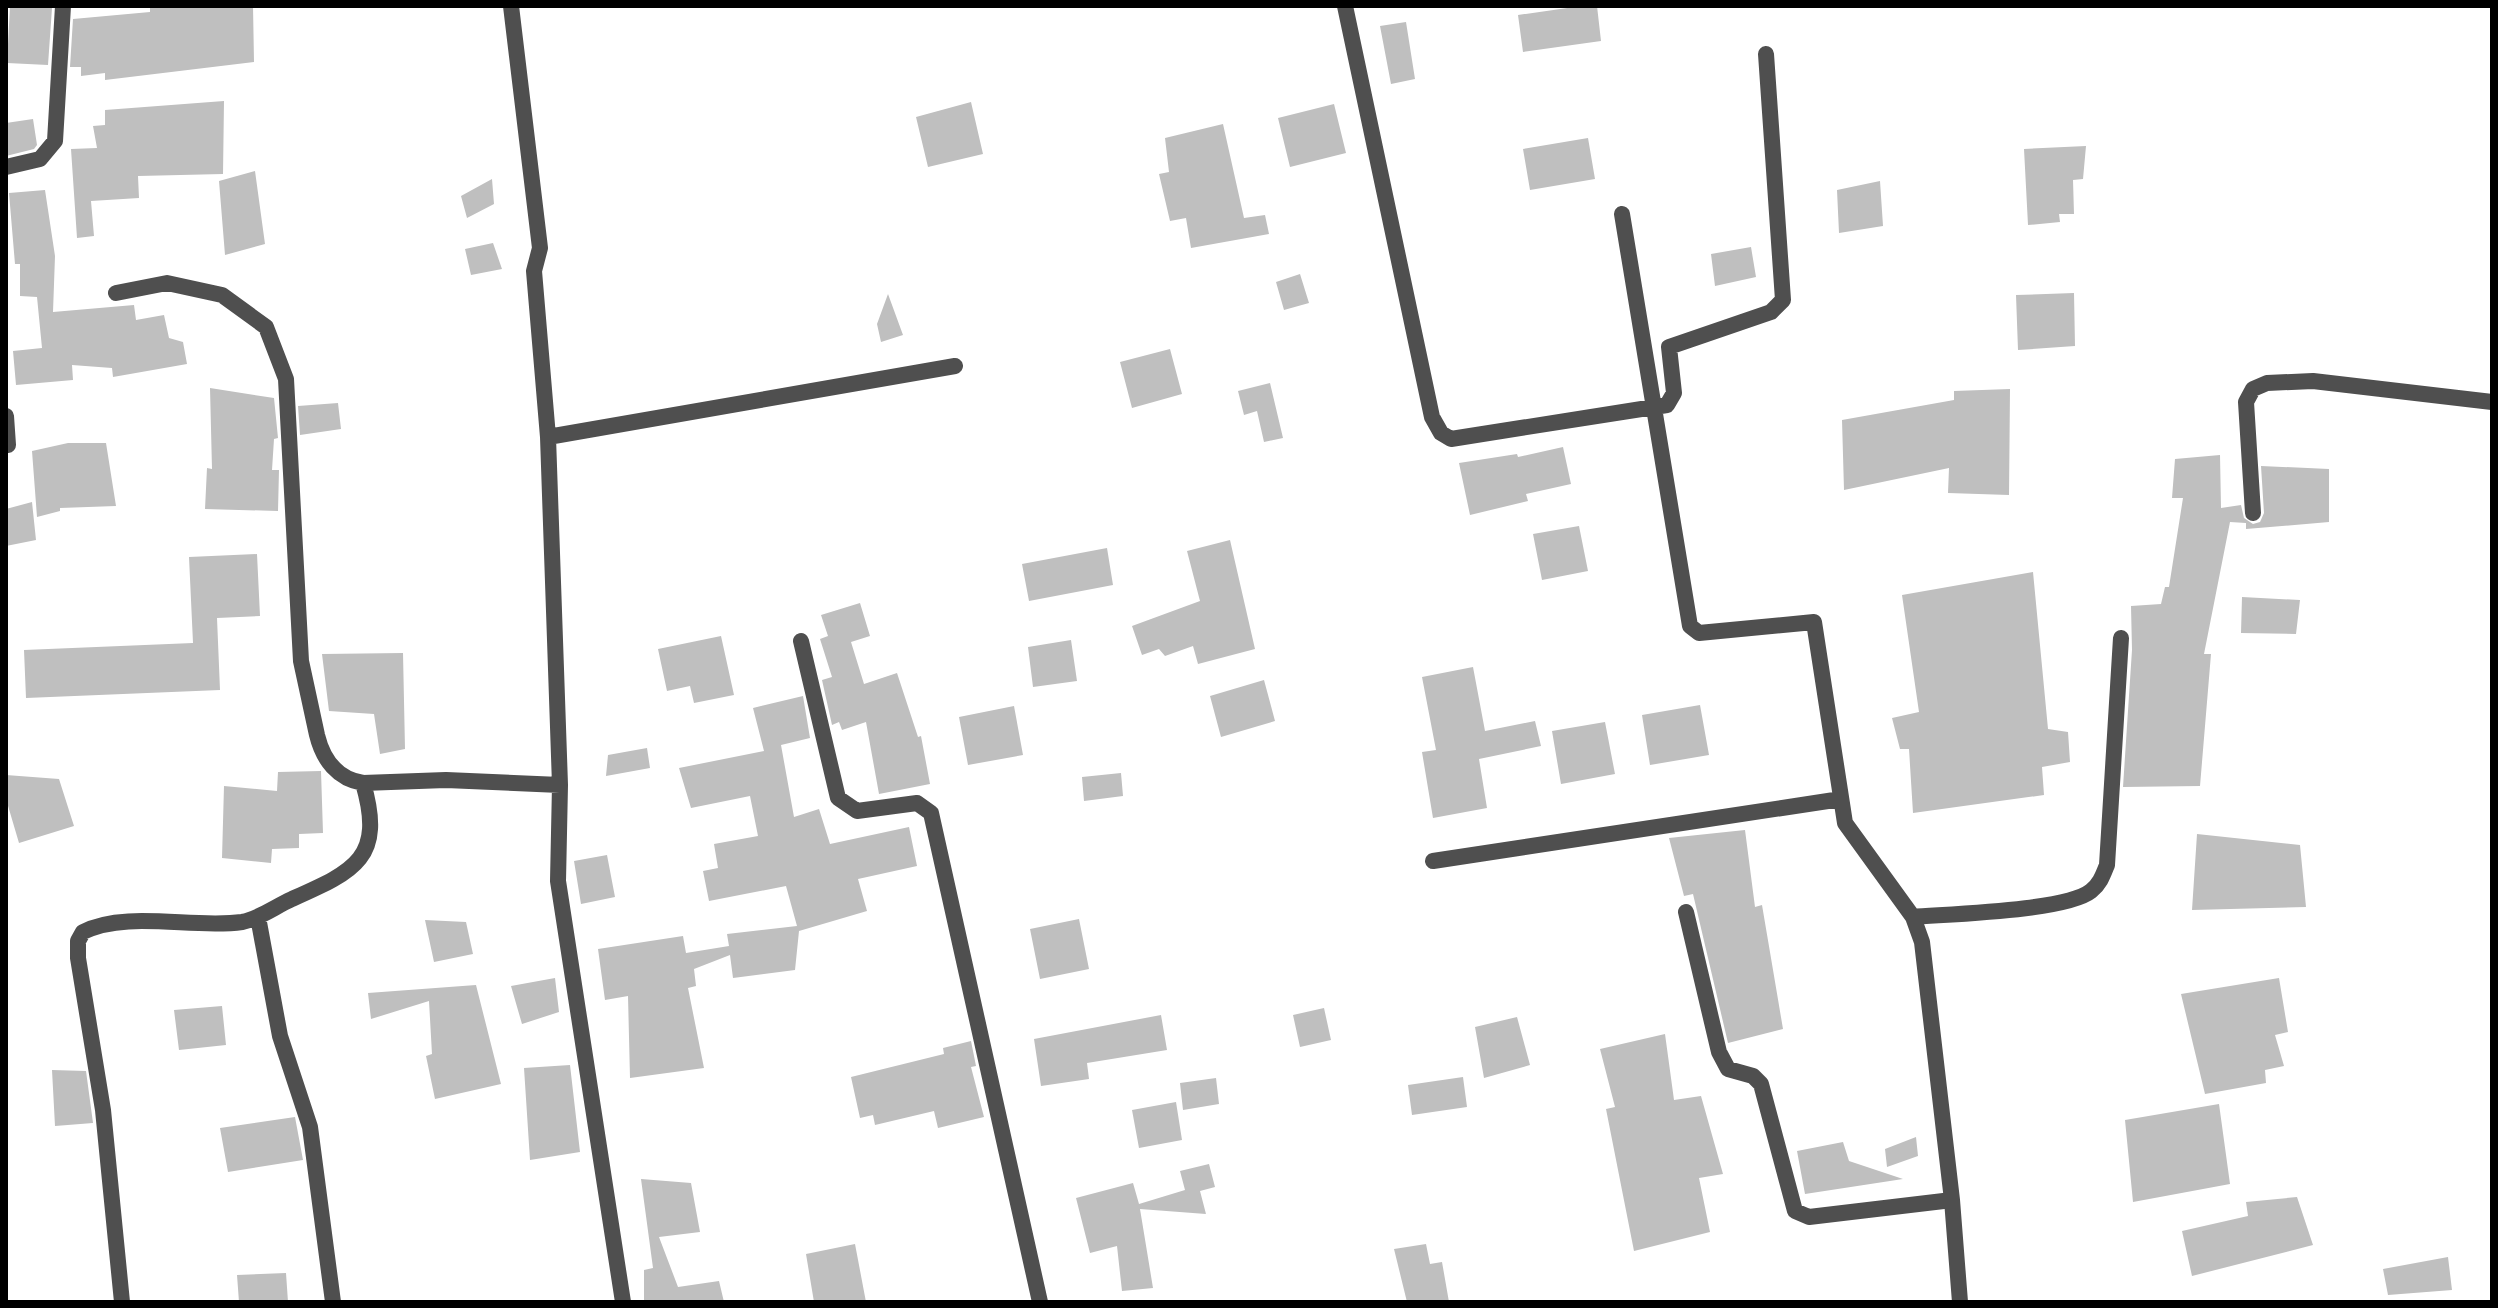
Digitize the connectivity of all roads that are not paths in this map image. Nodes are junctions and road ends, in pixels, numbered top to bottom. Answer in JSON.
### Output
{"nodes":[{"id":1,"x":63,"y":6,"type":"edge"},
{"id":2,"x":511,"y":6,"type":"edge"},
{"id":3,"x":1345,"y":6,"type":"edge"},
{"id":4,"x":1766,"y":54,"type":"dead end"},
{"id":5,"x":6,"y":167,"type":"edge"},
{"id":6,"x":1622,"y":214,"type":"dead end"},
{"id":7,"x":116,"y":293,"type":"dead end"},
{"id":8,"x":955,"y":366,"type":"dead end"},
{"id":9,"x":2492,"y":402,"type":"edge"},
{"id":10,"x":1654,"y":409,"type":"junction"},
{"id":11,"x":6,"y":416,"type":"edge"},
{"id":12,"x":548,"y":437,"type":"junction"},
{"id":13,"x":8,"y":445,"type":"dead end"},
{"id":14,"x":2253,"y":513,"type":"dead end"},
{"id":15,"x":2121,"y":638,"type":"dead end"},
{"id":16,"x":801,"y":641,"type":"dead end"},
{"id":17,"x":363,"y":783,"type":"junction"},
{"id":18,"x":560,"y":785,"type":"junction"},
{"id":19,"x":1841,"y":799,"type":"junction"},
{"id":20,"x":1433,"y":861,"type":"dead end"},
{"id":21,"x":1686,"y":912,"type":"dead end"},
{"id":22,"x":258,"y":917,"type":"junction"},
{"id":23,"x":1913,"y":917,"type":"junction"},
{"id":24,"x":1952,"y":1200,"type":"junction"},
{"id":25,"x":122,"y":1302,"type":"edge"},
{"id":26,"x":333,"y":1302,"type":"edge"},
{"id":27,"x":623,"y":1302,"type":"edge"},
{"id":28,"x":1040,"y":1302,"type":"edge"},
{"id":29,"x":1960,"y":1302,"type":"edge"}],
"edges":[{"from":1,"to":5,"type":"street"},
{"from":2,"to":12,"type":"street"},
{"from":3,"to":10,"type":"street"},
{"from":4,"to":10,"type":"street"},
{"from":6,"to":10,"type":"street"},
{"from":7,"to":17,"type":"street"},
{"from":8,"to":12,"type":"street"},
{"from":9,"to":14,"type":"street"},
{"from":10,"to":19,"type":"street"},
{"from":11,"to":13,"type":"street"},
{"from":12,"to":18,"type":"street"},
{"from":15,"to":23,"type":"street"},
{"from":16,"to":28,"type":"street"},
{"from":17,"to":18,"type":"street"},
{"from":17,"to":22,"type":"street"},
{"from":18,"to":27,"type":"street"},
{"from":19,"to":20,"type":"street"},
{"from":19,"to":23,"type":"street"},
{"from":21,"to":24,"type":"street"},
{"from":22,"to":25,"type":"street"},
{"from":22,"to":26,"type":"street"},
{"from":23,"to":24,"type":"street"},
{"from":24,"to":29,"type":"street"}]}
